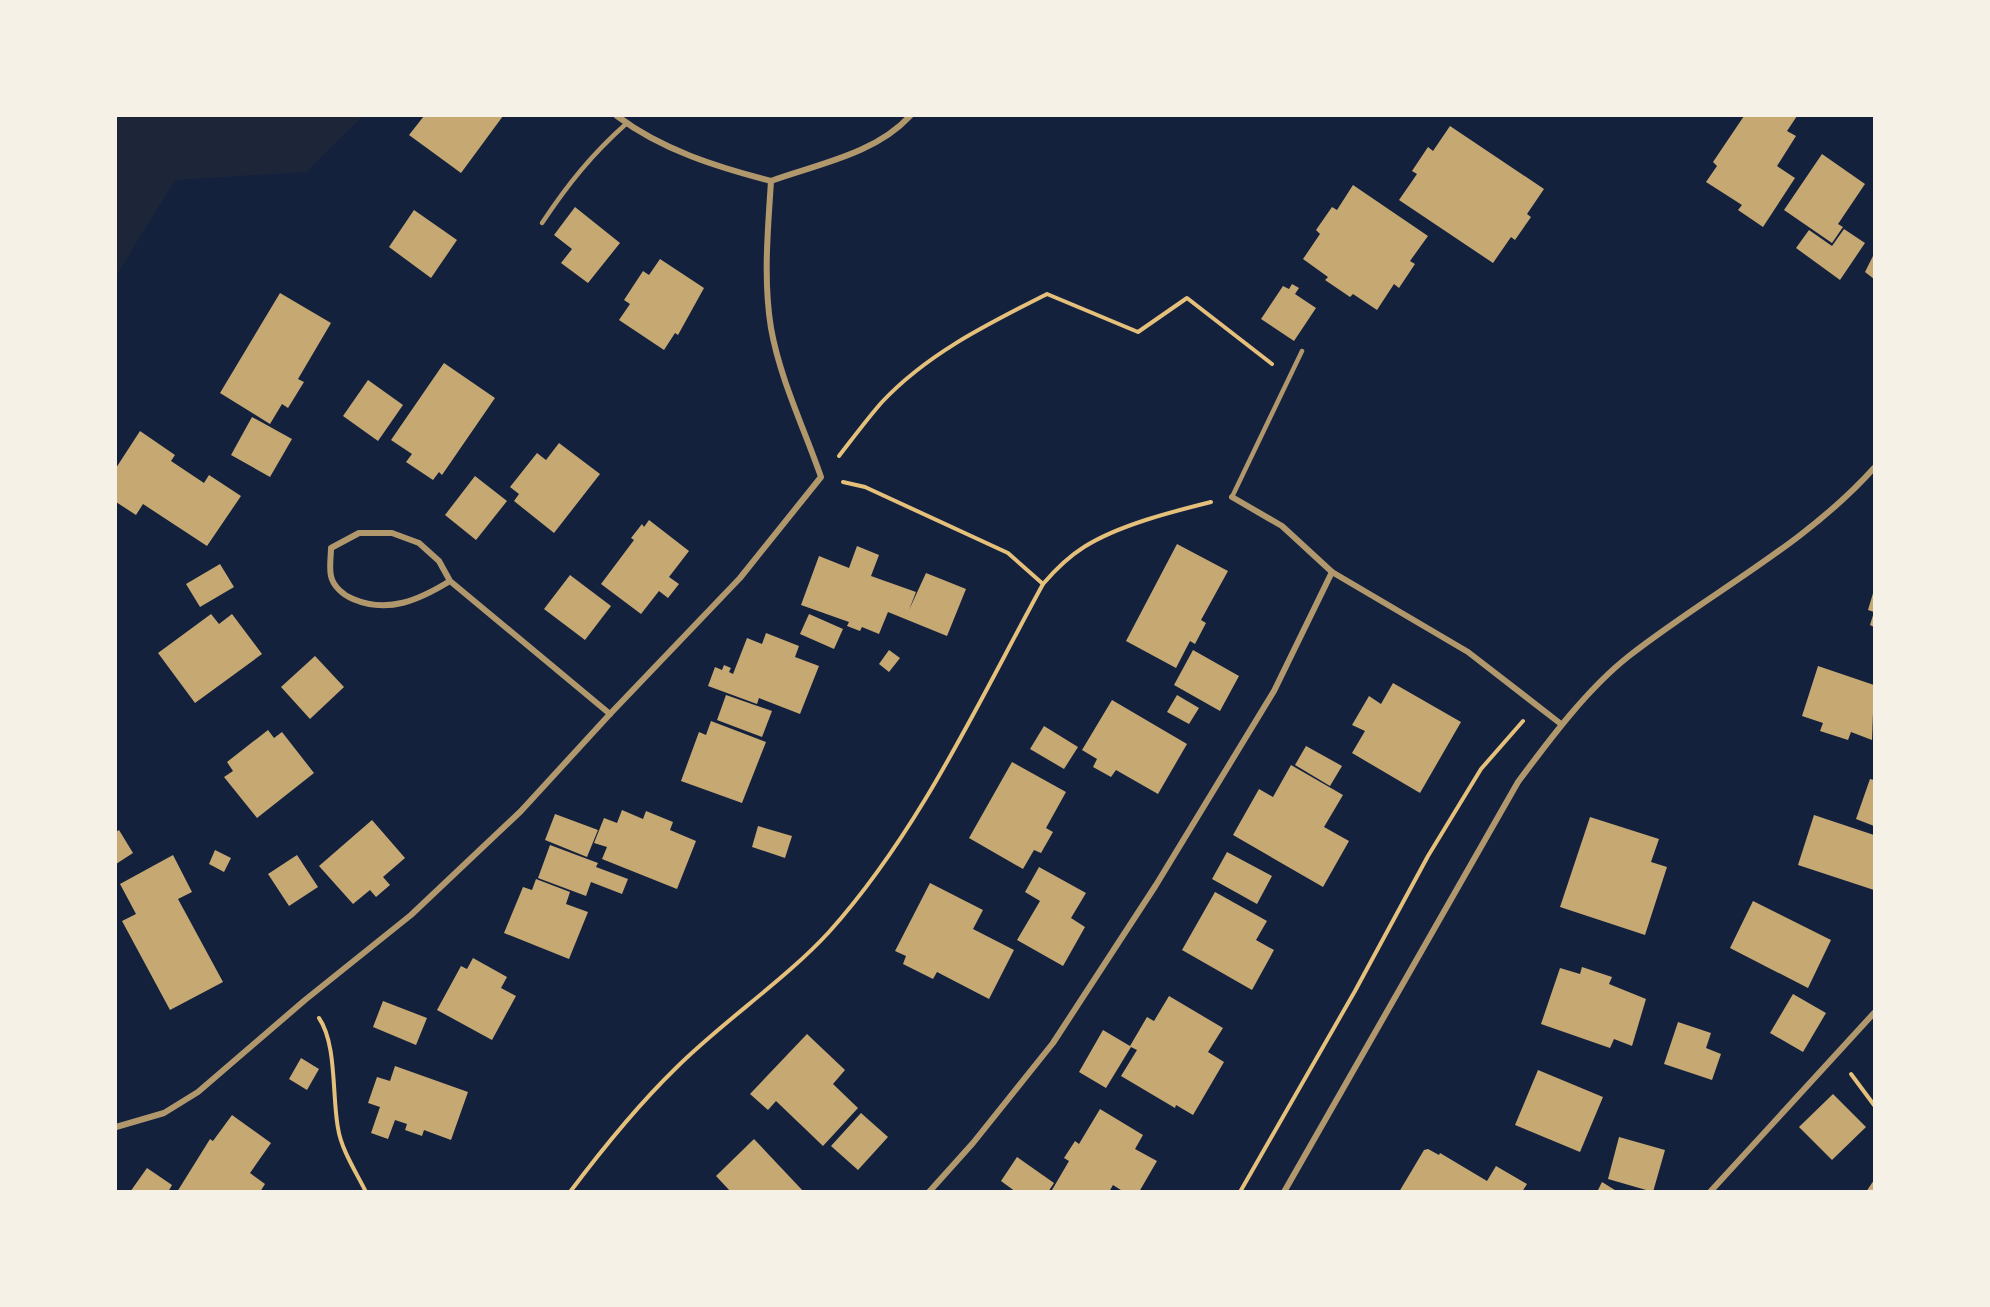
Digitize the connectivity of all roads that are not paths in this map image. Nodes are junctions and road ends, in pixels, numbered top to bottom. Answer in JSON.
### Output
{"nodes":[{"id":1,"x":617,"y":116,"type":"edge"},
{"id":2,"x":910,"y":116,"type":"edge"},
{"id":3,"x":627,"y":123,"type":"junction"},
{"id":4,"x":771,"y":181,"type":"junction"},
{"id":5,"x":542,"y":223,"type":"dead end"},
{"id":6,"x":1302,"y":351,"type":"dead end"},
{"id":7,"x":1875,"y":468,"type":"edge"},
{"id":8,"x":1232,"y":497,"type":"joint"},
{"id":9,"x":1332,"y":572,"type":"junction"},
{"id":10,"x":450,"y":581,"type":"junction"},
{"id":11,"x":610,"y":714,"type":"junction"},
{"id":12,"x":1561,"y":724,"type":"junction"},
{"id":13,"x":1875,"y":1013,"type":"edge"},
{"id":14,"x":116,"y":1127,"type":"edge"},
{"id":15,"x":929,"y":1191,"type":"edge"},
{"id":16,"x":1284,"y":1191,"type":"edge"},
{"id":17,"x":1710,"y":1191,"type":"edge"}],
"edges":[{"from":1,"to":3,"type":"street"},
{"from":2,"to":4,"type":"street"},
{"from":3,"to":4,"type":"street"},
{"from":3,"to":5,"type":"lane"},
{"from":4,"to":11,"type":"street"},
{"from":6,"to":8,"type":"lane"},
{"from":7,"to":12,"type":"street"},
{"from":8,"to":9,"type":"street"},
{"from":9,"to":12,"type":"street"},
{"from":9,"to":15,"type":"street"},
{"from":10,"to":10,"type":"street"},
{"from":10,"to":11,"type":"street"},
{"from":11,"to":14,"type":"street"},
{"from":12,"to":16,"type":"street"},
{"from":13,"to":17,"type":"street"}]}
